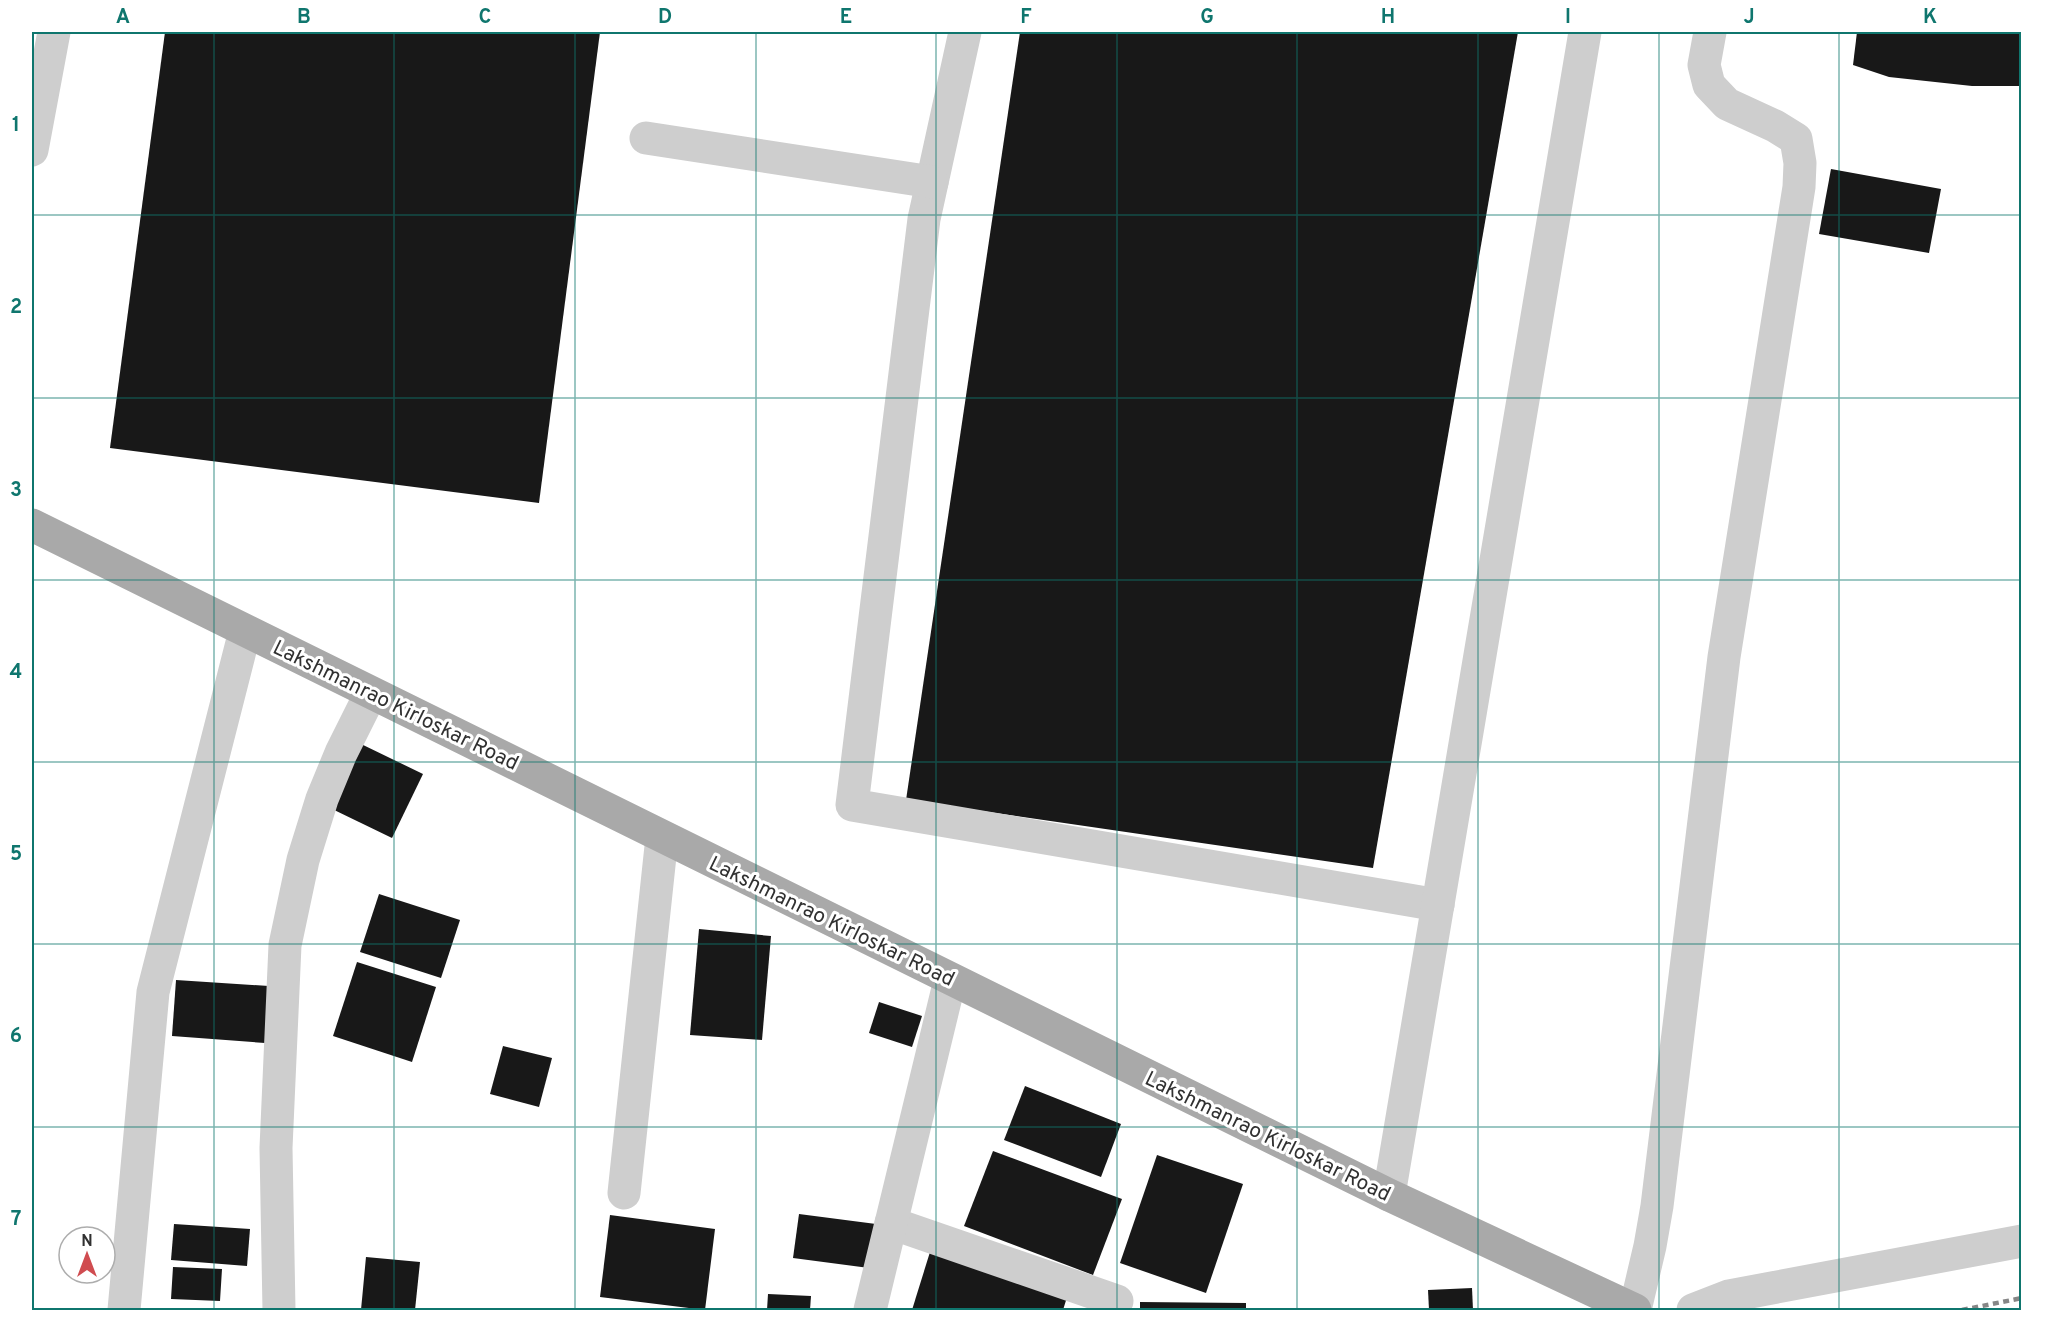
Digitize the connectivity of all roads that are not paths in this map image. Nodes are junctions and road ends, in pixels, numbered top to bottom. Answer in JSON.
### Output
{"nodes":[{"id":1,"x":54,"y":32,"type":"edge"},
{"id":2,"x":965,"y":32,"type":"edge"},
{"id":3,"x":1585,"y":32,"type":"edge"},
{"id":4,"x":1710,"y":32,"type":"edge"},
{"id":5,"x":646,"y":138,"type":"dead end"},
{"id":6,"x":32,"y":150,"type":"edge"},
{"id":7,"x":932,"y":182,"type":"junction"},
{"id":8,"x":32,"y":525,"type":"edge"},
{"id":9,"x":245,"y":631,"type":"junction"},
{"id":10,"x":371,"y":693,"type":"junction"},
{"id":11,"x":662,"y":837,"type":"junction"},
{"id":12,"x":1438,"y":905,"type":"junction"},
{"id":13,"x":950,"y":980,"type":"junction"},
{"id":14,"x":624,"y":1194,"type":"dead end"},
{"id":15,"x":1389,"y":1195,"type":"junction"},
{"id":16,"x":891,"y":1222,"type":"junction"},
{"id":17,"x":2022,"y":1241,"type":"edge"},
{"id":18,"x":1117,"y":1301,"type":"dead end"},
{"id":19,"x":1635,"y":1310,"type":"edge"},
{"id":20,"x":124,"y":1311,"type":"edge"},
{"id":21,"x":279,"y":1311,"type":"edge"},
{"id":22,"x":870,"y":1311,"type":"edge"},
{"id":23,"x":1694,"y":1311,"type":"edge"}],
"edges":[{"from":1,"to":6,"type":"street"},
{"from":2,"to":7,"type":"street"},
{"from":3,"to":12,"type":"street"},
{"from":4,"to":19,"type":"street"},
{"from":5,"to":7,"type":"street"},
{"from":7,"to":12,"type":"street"},
{"from":8,"to":9,"type":"main road","name":"Lakshmanrao Kirloskar Road"},
{"from":9,"to":10,"type":"main road","name":"Lakshmanrao Kirloskar Road"},
{"from":9,"to":20,"type":"street"},
{"from":10,"to":11,"type":"main road","name":"Lakshmanrao Kirloskar Road"},
{"from":10,"to":21,"type":"street"},
{"from":11,"to":13,"type":"main road","name":"Lakshmanrao Kirloskar Road"},
{"from":11,"to":14,"type":"street"},
{"from":12,"to":15,"type":"street"},
{"from":13,"to":15,"type":"main road","name":"Lakshmanrao Kirloskar Road"},
{"from":13,"to":16,"type":"street"},
{"from":15,"to":19,"type":"main road","name":"Lakshmanrao Kirloskar Road"},
{"from":16,"to":18,"type":"street"},
{"from":16,"to":22,"type":"street"},
{"from":17,"to":23,"type":"street"}]}
